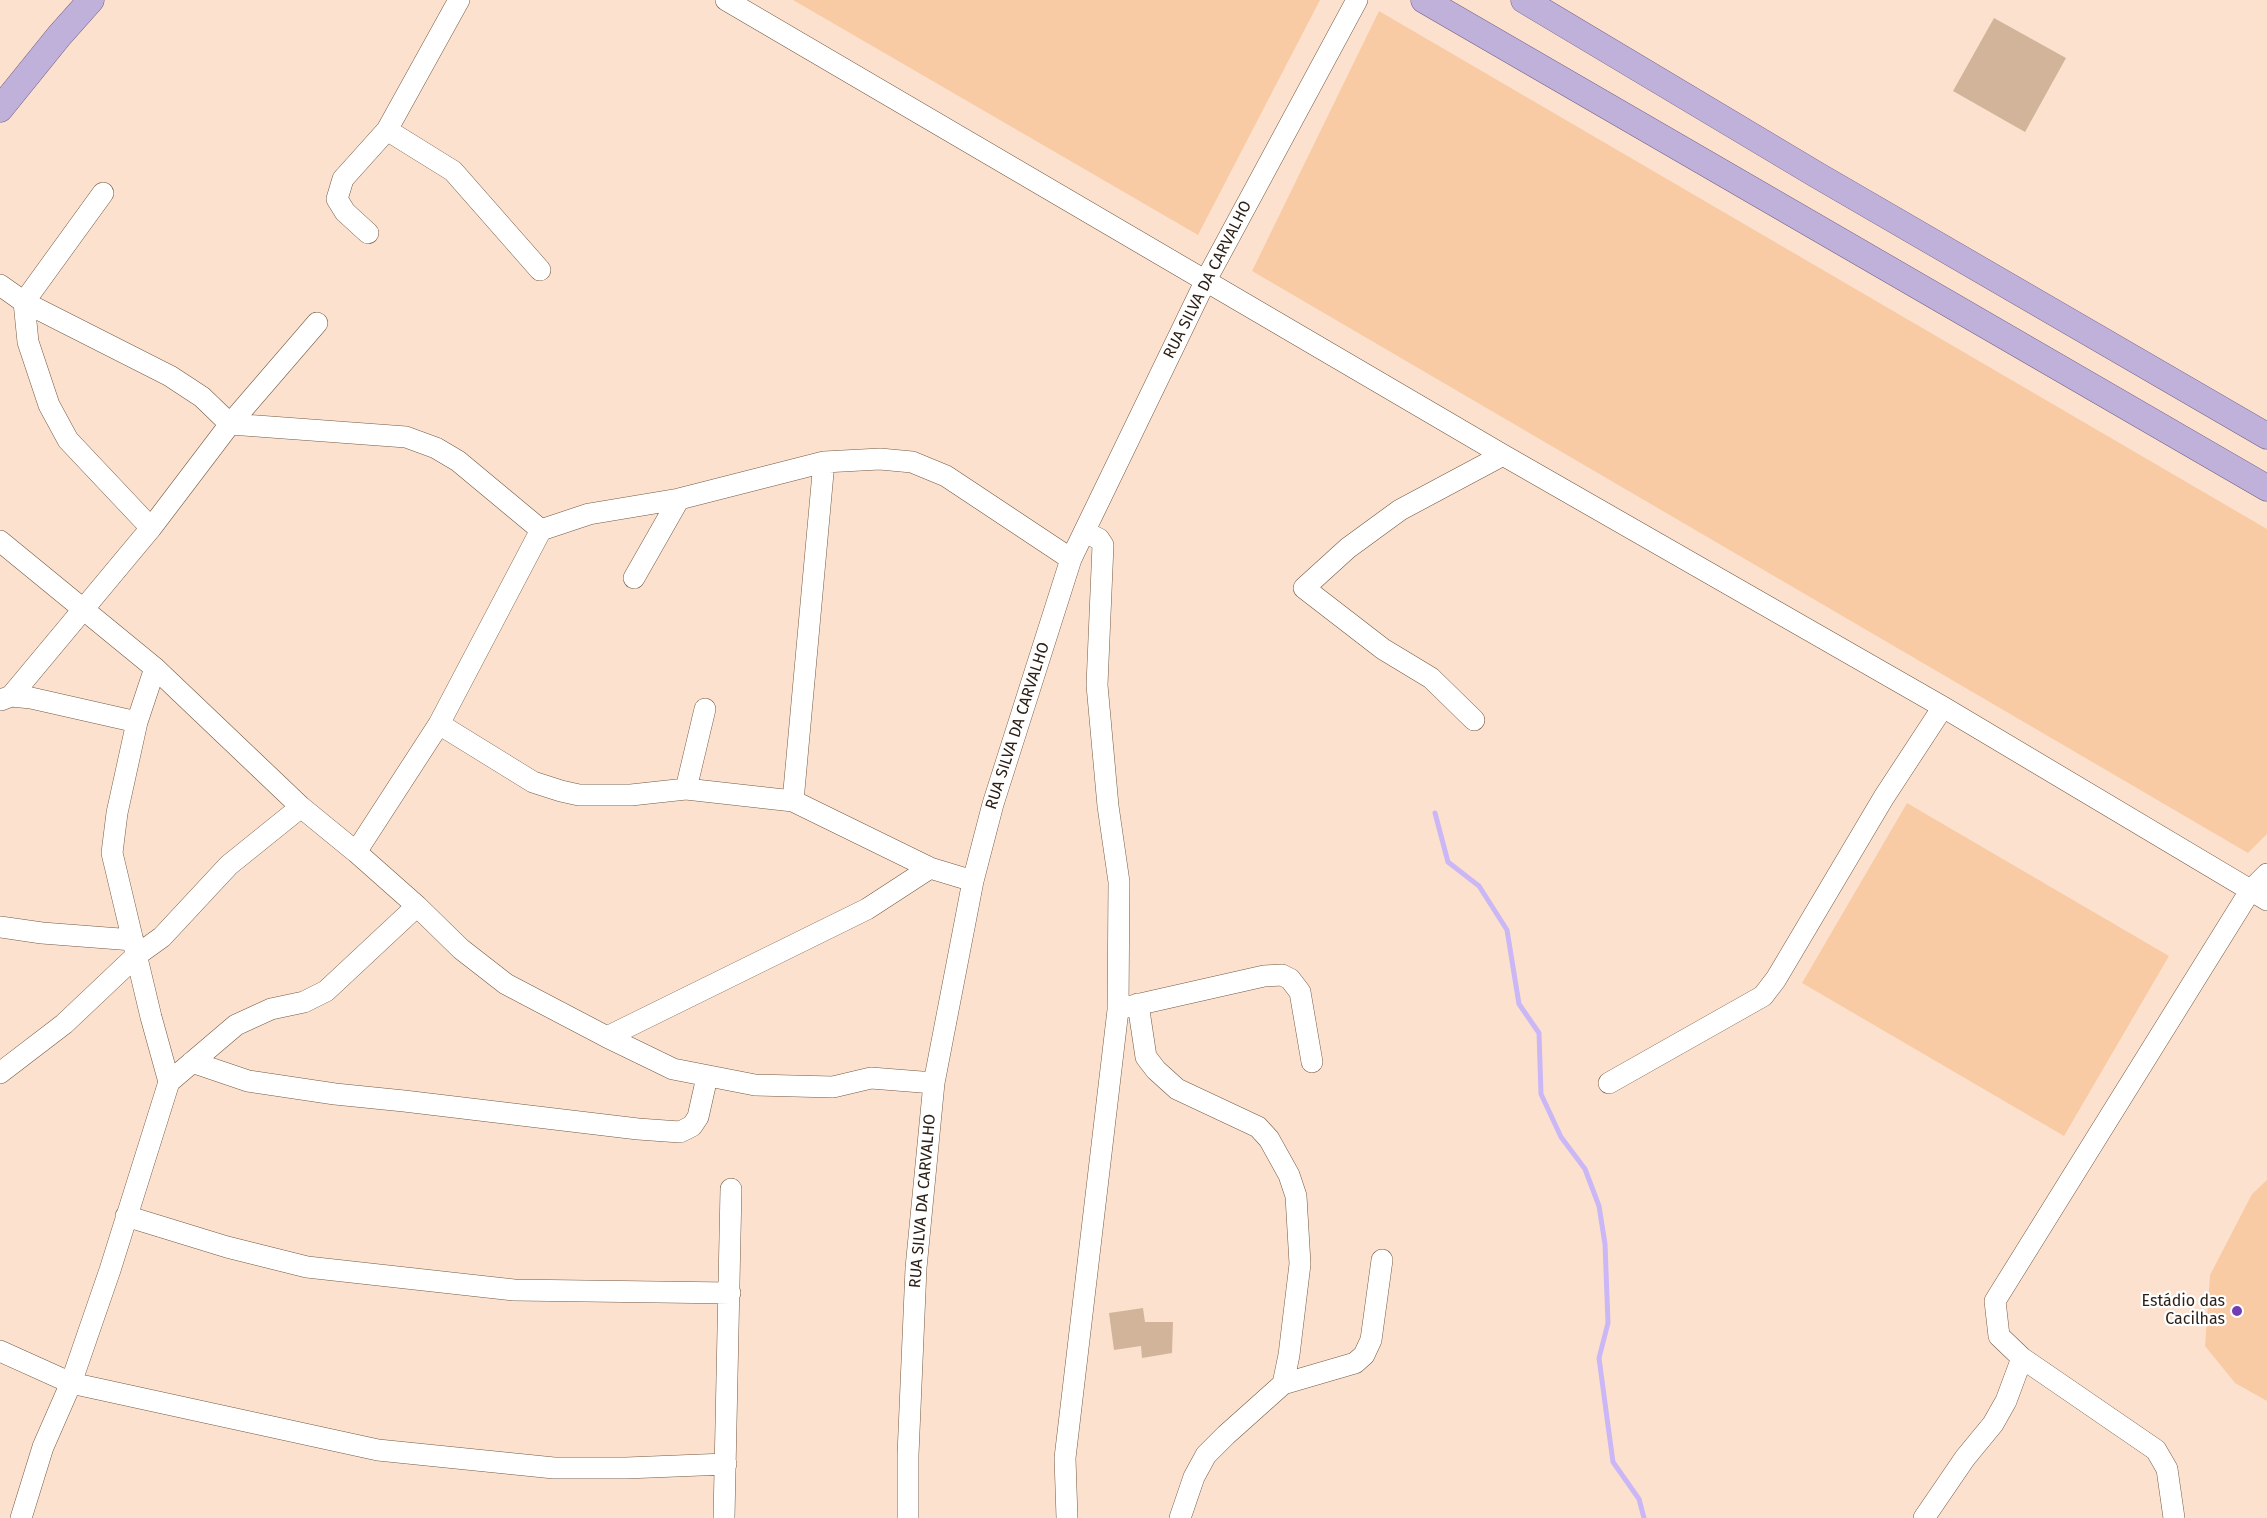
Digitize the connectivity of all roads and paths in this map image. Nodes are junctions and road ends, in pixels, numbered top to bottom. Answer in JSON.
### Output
{"nodes":[{"id":1,"x":91,"y":0,"type":"edge"},
{"id":2,"x":459,"y":0,"type":"edge"},
{"id":3,"x":726,"y":0,"type":"edge"},
{"id":4,"x":1357,"y":0,"type":"edge"},
{"id":5,"x":1424,"y":0,"type":"edge"},
{"id":6,"x":1524,"y":0,"type":"edge"},
{"id":7,"x":0,"y":109,"type":"edge"},
{"id":8,"x":387,"y":130,"type":"junction"},
{"id":9,"x":102,"y":193,"type":"dead end"},
{"id":10,"x":368,"y":233,"type":"dead end"},
{"id":11,"x":540,"y":270,"type":"dead end"},
{"id":12,"x":1206,"y":280,"type":"junction"},
{"id":13,"x":0,"y":285,"type":"edge"},
{"id":14,"x":24,"y":302,"type":"junction"},
{"id":15,"x":317,"y":323,"type":"dead end"},
{"id":16,"x":230,"y":424,"type":"junction"},
{"id":17,"x":2267,"y":436,"type":"edge"},
{"id":18,"x":1503,"y":455,"type":"junction"},
{"id":19,"x":824,"y":462,"type":"junction"},
{"id":20,"x":2267,"y":488,"type":"edge"},
{"id":21,"x":679,"y":500,"type":"junction"},
{"id":22,"x":151,"y":528,"type":"junction"},
{"id":23,"x":541,"y":530,"type":"junction"},
{"id":24,"x":1085,"y":532,"type":"junction"},
{"id":25,"x":0,"y":541,"type":"edge"},
{"id":26,"x":1071,"y":559,"type":"junction"},
{"id":27,"x":634,"y":578,"type":"dead end"},
{"id":28,"x":83,"y":608,"type":"junction"},
{"id":29,"x":155,"y":668,"type":"junction"},
{"id":30,"x":5,"y":698,"type":"edge"},
{"id":31,"x":1943,"y":707,"type":"junction"},
{"id":32,"x":705,"y":709,"type":"dead end"},
{"id":33,"x":1474,"y":720,"type":"dead end"},
{"id":34,"x":137,"y":722,"type":"junction"},
{"id":35,"x":439,"y":724,"type":"junction"},
{"id":36,"x":686,"y":789,"type":"junction"},
{"id":37,"x":793,"y":801,"type":"junction"},
{"id":38,"x":301,"y":807,"type":"junction"},
{"id":39,"x":356,"y":852,"type":"junction"},
{"id":40,"x":930,"y":868,"type":"junction"},
{"id":41,"x":2267,"y":874,"type":"edge"},
{"id":42,"x":973,"y":881,"type":"junction"},
{"id":43,"x":2259,"y":895,"type":"edge"},
{"id":44,"x":417,"y":906,"type":"junction"},
{"id":45,"x":0,"y":927,"type":"edge"},
{"id":46,"x":135,"y":947,"type":"junction"},
{"id":47,"x":1138,"y":1004,"type":"junction"},
{"id":48,"x":1118,"y":1010,"type":"junction"},
{"id":49,"x":608,"y":1037,"type":"junction"},
{"id":50,"x":192,"y":1062,"type":"junction"},
{"id":51,"x":1312,"y":1062,"type":"dead end"},
{"id":52,"x":0,"y":1074,"type":"edge"},
{"id":53,"x":707,"y":1077,"type":"junction"},
{"id":54,"x":169,"y":1082,"type":"junction"},
{"id":55,"x":934,"y":1083,"type":"junction"},
{"id":56,"x":1609,"y":1083,"type":"dead end"},
{"id":57,"x":731,"y":1190,"type":"dead end"},
{"id":58,"x":126,"y":1216,"type":"junction"},
{"id":59,"x":1382,"y":1260,"type":"dead end"},
{"id":60,"x":730,"y":1293,"type":"junction"},
{"id":61,"x":0,"y":1351,"type":"edge"},
{"id":62,"x":2022,"y":1359,"type":"junction"},
{"id":63,"x":71,"y":1383,"type":"junction"},
{"id":64,"x":1283,"y":1384,"type":"junction"},
{"id":65,"x":726,"y":1464,"type":"junction"},
{"id":66,"x":21,"y":1518,"type":"edge"},
{"id":67,"x":724,"y":1518,"type":"edge"},
{"id":68,"x":908,"y":1518,"type":"edge"},
{"id":69,"x":1067,"y":1518,"type":"edge"},
{"id":70,"x":1180,"y":1518,"type":"edge"},
{"id":71,"x":1924,"y":1518,"type":"edge"},
{"id":72,"x":2174,"y":1518,"type":"edge"}],
"edges":[{"from":1,"to":7,"type":"main road"},
{"from":2,"to":8,"type":"street"},
{"from":3,"to":12,"type":"street"},
{"from":4,"to":12,"type":"street","name":"RUA SILVA DA CARVALHO"},
{"from":5,"to":20,"type":"main road"},
{"from":6,"to":17,"type":"main road"},
{"from":8,"to":10,"type":"street"},
{"from":8,"to":11,"type":"street"},
{"from":9,"to":14,"type":"street"},
{"from":12,"to":18,"type":"street"},
{"from":12,"to":24,"type":"street","name":"RUA SILVA DA CARVALHO"},
{"from":13,"to":14,"type":"street"},
{"from":14,"to":16,"type":"street"},
{"from":14,"to":22,"type":"street"},
{"from":15,"to":16,"type":"street"},
{"from":16,"to":22,"type":"street"},
{"from":16,"to":23,"type":"street"},
{"from":18,"to":31,"type":"street"},
{"from":18,"to":33,"type":"street"},
{"from":19,"to":21,"type":"street"},
{"from":19,"to":26,"type":"street"},
{"from":19,"to":37,"type":"street"},
{"from":21,"to":23,"type":"street"},
{"from":21,"to":27,"type":"street"},
{"from":22,"to":28,"type":"street"},
{"from":23,"to":35,"type":"street"},
{"from":24,"to":26,"type":"street","name":"RUA SILVA DA CARVALHO"},
{"from":24,"to":48,"type":"street"},
{"from":25,"to":28,"type":"street"},
{"from":26,"to":42,"type":"street","name":"RUA SILVA DA CARVALHO"},
{"from":28,"to":29,"type":"street"},
{"from":28,"to":30,"type":"street"},
{"from":29,"to":34,"type":"street"},
{"from":29,"to":38,"type":"street"},
{"from":30,"to":34,"type":"street"},
{"from":31,"to":43,"type":"street"},
{"from":31,"to":56,"type":"street"},
{"from":32,"to":36,"type":"street"},
{"from":34,"to":46,"type":"street"},
{"from":35,"to":36,"type":"street"},
{"from":35,"to":39,"type":"street"},
{"from":36,"to":37,"type":"street"},
{"from":37,"to":40,"type":"street"},
{"from":38,"to":39,"type":"street"},
{"from":38,"to":46,"type":"street"},
{"from":39,"to":44,"type":"street"},
{"from":40,"to":42,"type":"street"},
{"from":40,"to":49,"type":"street"},
{"from":41,"to":43,"type":"street"},
{"from":42,"to":55,"type":"street","name":"RUA SILVA DA CARVALHO"},
{"from":43,"to":62,"type":"street"},
{"from":44,"to":49,"type":"street"},
{"from":44,"to":50,"type":"street"},
{"from":45,"to":46,"type":"street"},
{"from":46,"to":52,"type":"street"},
{"from":46,"to":54,"type":"street"},
{"from":47,"to":48,"type":"street"},
{"from":47,"to":51,"type":"street"},
{"from":47,"to":64,"type":"street"},
{"from":48,"to":69,"type":"street"},
{"from":49,"to":53,"type":"street"},
{"from":50,"to":53,"type":"street"},
{"from":50,"to":54,"type":"street"},
{"from":53,"to":55,"type":"street"},
{"from":54,"to":58,"type":"street"},
{"from":55,"to":68,"type":"street","name":"RUA SILVA DA CARVALHO"},
{"from":57,"to":60,"type":"street"},
{"from":58,"to":60,"type":"street"},
{"from":58,"to":63,"type":"street"},
{"from":59,"to":64,"type":"street"},
{"from":60,"to":65,"type":"street"},
{"from":61,"to":63,"type":"street"},
{"from":62,"to":71,"type":"street"},
{"from":62,"to":72,"type":"street"},
{"from":63,"to":65,"type":"street"},
{"from":63,"to":66,"type":"street"},
{"from":64,"to":70,"type":"street"},
{"from":65,"to":67,"type":"street"}]}
